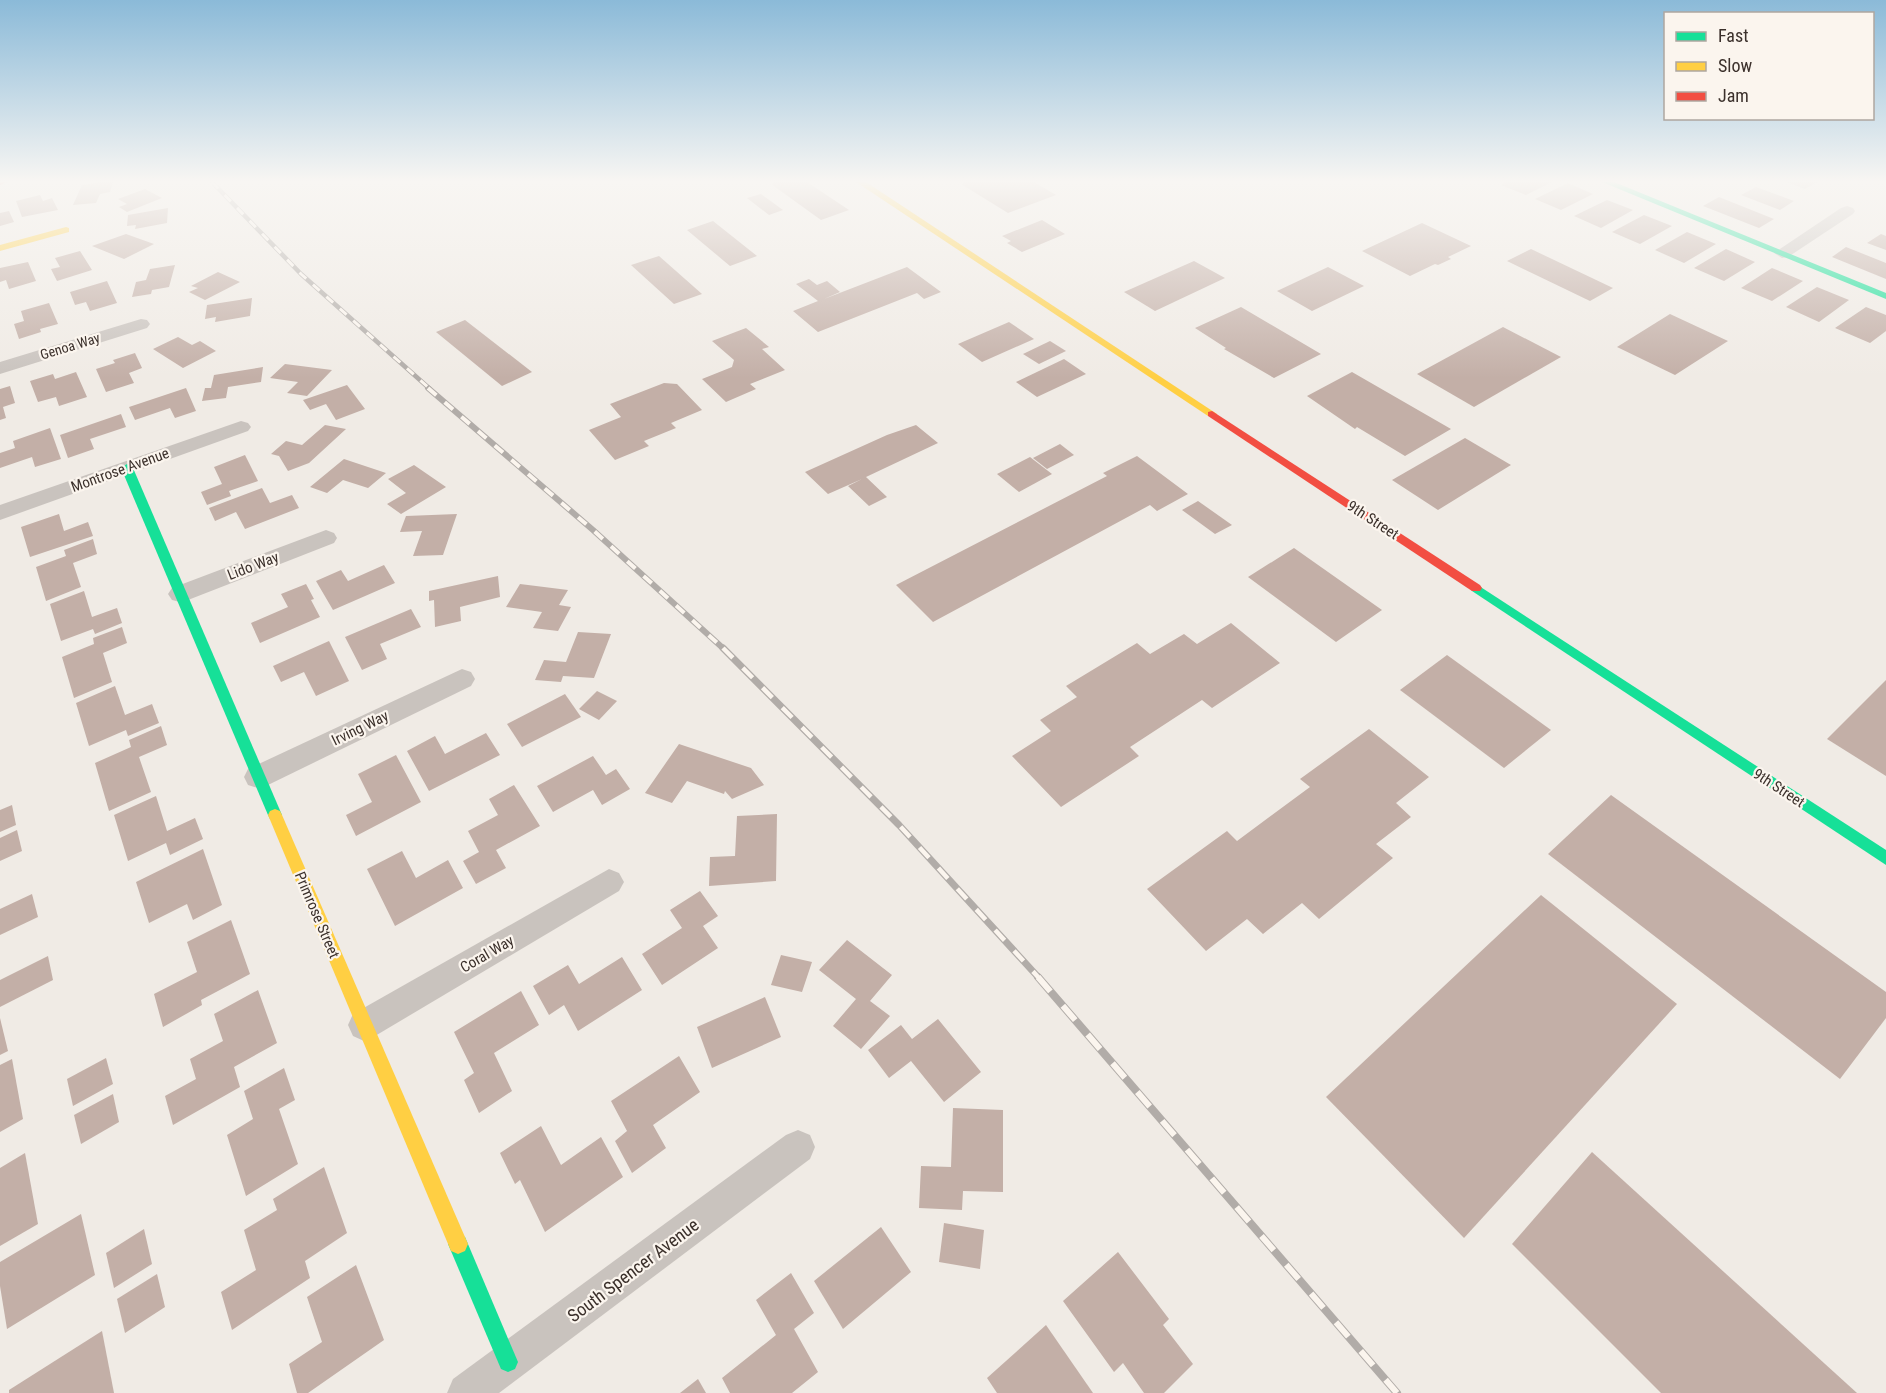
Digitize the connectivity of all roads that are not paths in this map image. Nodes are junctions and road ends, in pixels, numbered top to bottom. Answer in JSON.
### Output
{"nodes":[{"id":1,"x":957,"y":247,"type":"edge"},
{"id":2,"x":1767,"y":247,"type":"edge"},
{"id":3,"x":1791,"y":247,"type":"edge"},
{"id":4,"x":1782,"y":253,"type":"junction"},
{"id":5,"x":1886,"y":296,"type":"edge"},
{"id":6,"x":141,"y":324,"type":"dead end"},
{"id":7,"x":0,"y":368,"type":"edge"},
{"id":8,"x":240,"y":428,"type":"dead end"},
{"id":9,"x":127,"y":468,"type":"junction"},
{"id":10,"x":0,"y":513,"type":"edge"},
{"id":11,"x":326,"y":538,"type":"dead end"},
{"id":12,"x":180,"y":594,"type":"junction"},
{"id":13,"x":462,"y":679,"type":"dead end"},
{"id":14,"x":258,"y":777,"type":"junction"},
{"id":15,"x":1886,"y":858,"type":"edge"},
{"id":16,"x":609,"y":882,"type":"dead end"},
{"id":17,"x":364,"y":1025,"type":"junction"},
{"id":18,"x":798,"y":1147,"type":"dead end"},
{"id":19,"x":508,"y":1362,"type":"junction"},
{"id":20,"x":467,"y":1393,"type":"edge"}],
"edges":[{"from":1,"to":15,"type":"street","name":"9th Street"},
{"from":2,"to":4,"type":"street"},
{"from":3,"to":4,"type":"street"},
{"from":4,"to":5,"type":"street"},
{"from":6,"to":7,"type":"street","name":"Genoa Way"},
{"from":8,"to":9,"type":"street","name":"Montrose Avenue"},
{"from":9,"to":10,"type":"street","name":"Montrose Avenue"},
{"from":9,"to":12,"type":"street","name":"Primrose Street"},
{"from":11,"to":12,"type":"street","name":"Lido Way"},
{"from":12,"to":14,"type":"street","name":"Primrose Street"},
{"from":13,"to":14,"type":"street","name":"Irving Way"},
{"from":14,"to":17,"type":"street","name":"Primrose Street"},
{"from":16,"to":17,"type":"street","name":"Coral Way"},
{"from":17,"to":19,"type":"street","name":"Primrose Street"},
{"from":18,"to":19,"type":"street","name":"South Spencer Avenue"},
{"from":19,"to":20,"type":"street","name":"South Spencer Avenue"}]}
